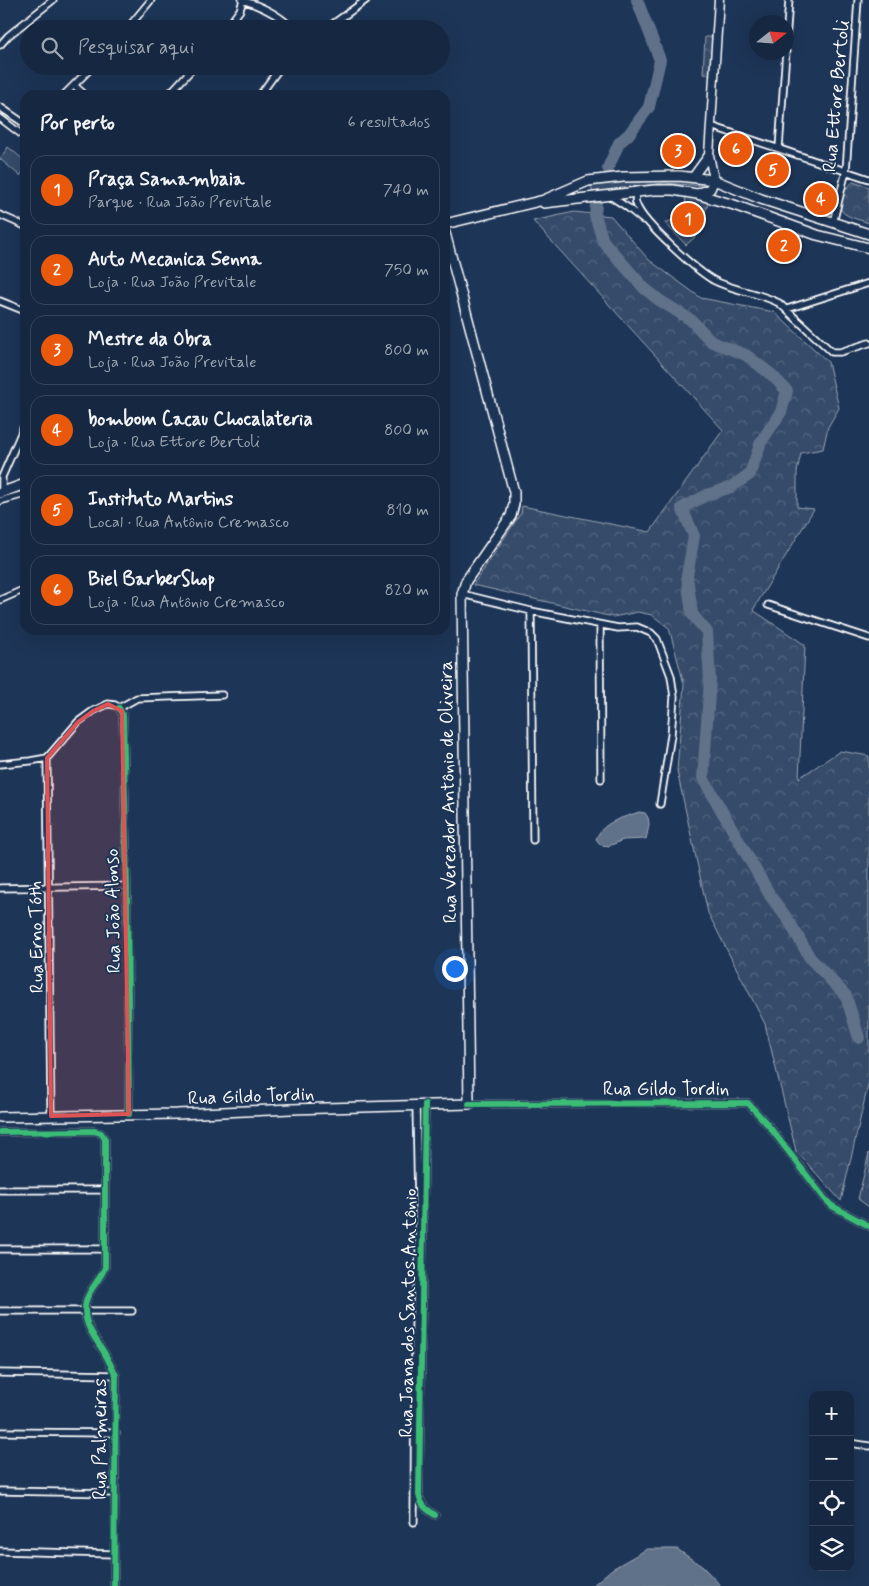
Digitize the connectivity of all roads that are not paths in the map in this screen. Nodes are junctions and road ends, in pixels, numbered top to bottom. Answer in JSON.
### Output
{"nodes":[{"id":1,"x":53,"y":0,"type":"edge"},
{"id":2,"x":151,"y":0,"type":"edge"},
{"id":3,"x":243,"y":0,"type":"edge"},
{"id":4,"x":719,"y":0,"type":"edge"},
{"id":5,"x":789,"y":0,"type":"edge"},
{"id":6,"x":858,"y":0,"type":"edge"},
{"id":7,"x":362,"y":1,"type":"edge"},
{"id":8,"x":788,"y":15,"type":"edge"},
{"id":9,"x":28,"y":20,"type":"edge"},
{"id":10,"x":134,"y":20,"type":"edge"},
{"id":11,"x":233,"y":20,"type":"edge"},
{"id":12,"x":283,"y":20,"type":"edge"},
{"id":13,"x":338,"y":20,"type":"edge"},
{"id":14,"x":20,"y":26,"type":"edge"},
{"id":15,"x":0,"y":45,"type":"edge"},
{"id":16,"x":785,"y":60,"type":"edge"},
{"id":17,"x":84,"y":75,"type":"edge"},
{"id":18,"x":187,"y":75,"type":"edge"},
{"id":19,"x":274,"y":75,"type":"edge"},
{"id":20,"x":74,"y":85,"type":"junction"},
{"id":21,"x":69,"y":90,"type":"edge"},
{"id":22,"x":80,"y":90,"type":"edge"},
{"id":23,"x":173,"y":90,"type":"edge"},
{"id":24,"x":264,"y":90,"type":"edge"},
{"id":25,"x":0,"y":107,"type":"edge"},
{"id":26,"x":0,"y":118,"type":"edge"},
{"id":27,"x":20,"y":121,"type":"edge"},
{"id":28,"x":711,"y":126,"type":"junction"},
{"id":29,"x":20,"y":133,"type":"edge"},
{"id":30,"x":779,"y":148,"type":"junction"},
{"id":31,"x":709,"y":154,"type":"junction"},
{"id":32,"x":846,"y":171,"type":"junction"},
{"id":33,"x":693,"y":177,"type":"junction"},
{"id":34,"x":869,"y":179,"type":"edge"},
{"id":35,"x":714,"y":180,"type":"junction"},
{"id":36,"x":588,"y":181,"type":"junction"},
{"id":37,"x":638,"y":191,"type":"junction"},
{"id":38,"x":697,"y":194,"type":"junction"},
{"id":39,"x":609,"y":196,"type":"junction"},
{"id":40,"x":588,"y":198,"type":"junction"},
{"id":41,"x":524,"y":206,"type":"junction"},
{"id":42,"x":0,"y":215,"type":"edge"},
{"id":43,"x":20,"y":223,"type":"edge"},
{"id":44,"x":450,"y":223,"type":"edge"},
{"id":45,"x":833,"y":223,"type":"junction"},
{"id":46,"x":648,"y":224,"type":"junction"},
{"id":47,"x":869,"y":234,"type":"edge"},
{"id":48,"x":869,"y":248,"type":"edge"},
{"id":49,"x":450,"y":252,"type":"edge"},
{"id":50,"x":869,"y":283,"type":"edge"},
{"id":51,"x":0,"y":301,"type":"edge"},
{"id":52,"x":20,"y":309,"type":"edge"},
{"id":53,"x":787,"y":309,"type":"junction"},
{"id":54,"x":869,"y":344,"type":"edge"},
{"id":55,"x":20,"y":436,"type":"edge"},
{"id":56,"x":20,"y":486,"type":"edge"},
{"id":57,"x":20,"y":494,"type":"edge"},
{"id":58,"x":1,"y":495,"type":"edge"},
{"id":59,"x":20,"y":591,"type":"edge"},
{"id":60,"x":462,"y":594,"type":"junction"},
{"id":61,"x":0,"y":600,"type":"edge"},
{"id":62,"x":768,"y":604,"type":"dead end"},
{"id":63,"x":531,"y":611,"type":"junction"},
{"id":64,"x":600,"y":625,"type":"junction"},
{"id":65,"x":869,"y":638,"type":"edge"},
{"id":66,"x":222,"y":695,"type":"dead end"},
{"id":67,"x":119,"y":708,"type":"junction"},
{"id":68,"x":47,"y":758,"type":"junction"},
{"id":69,"x":0,"y":764,"type":"edge"},
{"id":70,"x":601,"y":779,"type":"dead end"},
{"id":71,"x":660,"y":804,"type":"dead end"},
{"id":72,"x":533,"y":840,"type":"dead end"},
{"id":73,"x":128,"y":886,"type":"junction"},
{"id":74,"x":49,"y":887,"type":"junction"},
{"id":75,"x":0,"y":888,"type":"edge"},
{"id":76,"x":469,"y":1104,"type":"junction"},
{"id":77,"x":420,"y":1105,"type":"junction"},
{"id":78,"x":129,"y":1114,"type":"junction"},
{"id":79,"x":0,"y":1116,"type":"edge"},
{"id":80,"x":51,"y":1116,"type":"junction"},
{"id":81,"x":0,"y":1132,"type":"edge"},
{"id":82,"x":0,"y":1190,"type":"edge"},
{"id":83,"x":105,"y":1190,"type":"junction"},
{"id":84,"x":869,"y":1226,"type":"edge"},
{"id":85,"x":0,"y":1249,"type":"edge"},
{"id":86,"x":105,"y":1249,"type":"junction"},
{"id":87,"x":0,"y":1311,"type":"edge"},
{"id":88,"x":86,"y":1311,"type":"junction"},
{"id":89,"x":132,"y":1311,"type":"dead end"},
{"id":90,"x":0,"y":1373,"type":"edge"},
{"id":91,"x":116,"y":1375,"type":"junction"},
{"id":92,"x":0,"y":1432,"type":"edge"},
{"id":93,"x":116,"y":1433,"type":"junction"},
{"id":94,"x":854,"y":1444,"type":"edge"},
{"id":95,"x":869,"y":1446,"type":"edge"},
{"id":96,"x":0,"y":1491,"type":"edge"},
{"id":97,"x":114,"y":1493,"type":"junction"},
{"id":98,"x":435,"y":1514,"type":"dead end"},
{"id":99,"x":414,"y":1522,"type":"dead end"},
{"id":100,"x":0,"y":1551,"type":"edge"},
{"id":101,"x":114,"y":1554,"type":"junction"},
{"id":102,"x":114,"y":1586,"type":"edge"}],
"edges":[{"from":1,"to":9,"type":"street"},
{"from":2,"to":10,"type":"street"},
{"from":3,"to":11,"type":"street"},
{"from":3,"to":12,"type":"street"},
{"from":4,"to":28,"type":"street"},
{"from":5,"to":8,"type":"street"},
{"from":6,"to":32,"type":"street","name":"Rua Ettore Bertoli"},
{"from":7,"to":13,"type":"street"},
{"from":14,"to":15,"type":"street"},
{"from":16,"to":30,"type":"street"},
{"from":17,"to":20,"type":"street"},
{"from":18,"to":23,"type":"street"},
{"from":19,"to":24,"type":"street"},
{"from":20,"to":21,"type":"street"},
{"from":20,"to":22,"type":"street"},
{"from":25,"to":27,"type":"street"},
{"from":26,"to":29,"type":"street"},
{"from":28,"to":30,"type":"street"},
{"from":28,"to":31,"type":"street"},
{"from":30,"to":32,"type":"street"},
{"from":31,"to":33,"type":"street"},
{"from":31,"to":35,"type":"street"},
{"from":32,"to":34,"type":"street"},
{"from":32,"to":45,"type":"street","name":"Rua Ettore Bertoli"},
{"from":33,"to":35,"type":"main road"},
{"from":33,"to":36,"type":"main road"},
{"from":35,"to":38,"type":"main road"},
{"from":35,"to":45,"type":"main road"},
{"from":36,"to":40,"type":"main road"},
{"from":36,"to":41,"type":"main road"},
{"from":37,"to":38,"type":"main road"},
{"from":37,"to":39,"type":"main road"},
{"from":37,"to":46,"type":"street"},
{"from":38,"to":48,"type":"main road"},
{"from":39,"to":40,"type":"main road"},
{"from":39,"to":46,"type":"street"},
{"from":40,"to":41,"type":"main road"},
{"from":41,"to":44,"type":"main road"},
{"from":42,"to":43,"type":"street"},
{"from":45,"to":47,"type":"main road"},
{"from":46,"to":53,"type":"street"},
{"from":49,"to":60,"type":"main road","name":"Rua Vereador Antônio de Oliveira"},
{"from":50,"to":53,"type":"street"},
{"from":51,"to":52,"type":"street"},
{"from":53,"to":54,"type":"street"},
{"from":55,"to":58,"type":"street"},
{"from":56,"to":58,"type":"main road"},
{"from":57,"to":58,"type":"street"},
{"from":59,"to":61,"type":"street"},
{"from":60,"to":63,"type":"street"},
{"from":60,"to":76,"type":"main road","name":"Rua Vereador Antônio de Oliveira"},
{"from":62,"to":65,"type":"street"},
{"from":63,"to":64,"type":"street"},
{"from":63,"to":72,"type":"street"},
{"from":64,"to":70,"type":"street"},
{"from":64,"to":71,"type":"street"},
{"from":66,"to":67,"type":"street"},
{"from":67,"to":68,"type":"street"},
{"from":67,"to":73,"type":"street","name":"Rua João Alonso"},
{"from":68,"to":69,"type":"street"},
{"from":68,"to":74,"type":"street","name":"Rua Erno Tóth"},
{"from":73,"to":74,"type":"street"},
{"from":73,"to":78,"type":"street","name":"Rua João Alonso"},
{"from":74,"to":75,"type":"street"},
{"from":74,"to":80,"type":"street","name":"Rua Erno Tóth"},
{"from":76,"to":77,"type":"main road","name":"Rua Gildo Tordin"},
{"from":76,"to":84,"type":"street","name":"Rua Gildo Tordin"},
{"from":77,"to":78,"type":"main road","name":"Rua Gildo Tordin"},
{"from":77,"to":98,"type":"street","name":"Rua Joana dos Santos Antônio"},
{"from":77,"to":99,"type":"street"},
{"from":78,"to":80,"type":"main road","name":"Rua Gildo Tordin"},
{"from":79,"to":80,"type":"main road","name":"Rua Gildo Tordin"},
{"from":81,"to":83,"type":"street"},
{"from":82,"to":83,"type":"street"},
{"from":83,"to":86,"type":"street"},
{"from":85,"to":86,"type":"street"},
{"from":86,"to":88,"type":"street"},
{"from":87,"to":88,"type":"street"},
{"from":88,"to":89,"type":"street"},
{"from":88,"to":91,"type":"street","name":"Rua Palmeiras"},
{"from":90,"to":91,"type":"street"},
{"from":91,"to":93,"type":"street","name":"Rua Palmeiras"},
{"from":92,"to":93,"type":"street"},
{"from":93,"to":97,"type":"street","name":"Rua Palmeiras"},
{"from":94,"to":95,"type":"street"},
{"from":96,"to":97,"type":"street"},
{"from":97,"to":101,"type":"street","name":"Rua Palmeiras"},
{"from":100,"to":101,"type":"street"},
{"from":101,"to":102,"type":"street","name":"Rua Palmeiras"}]}
